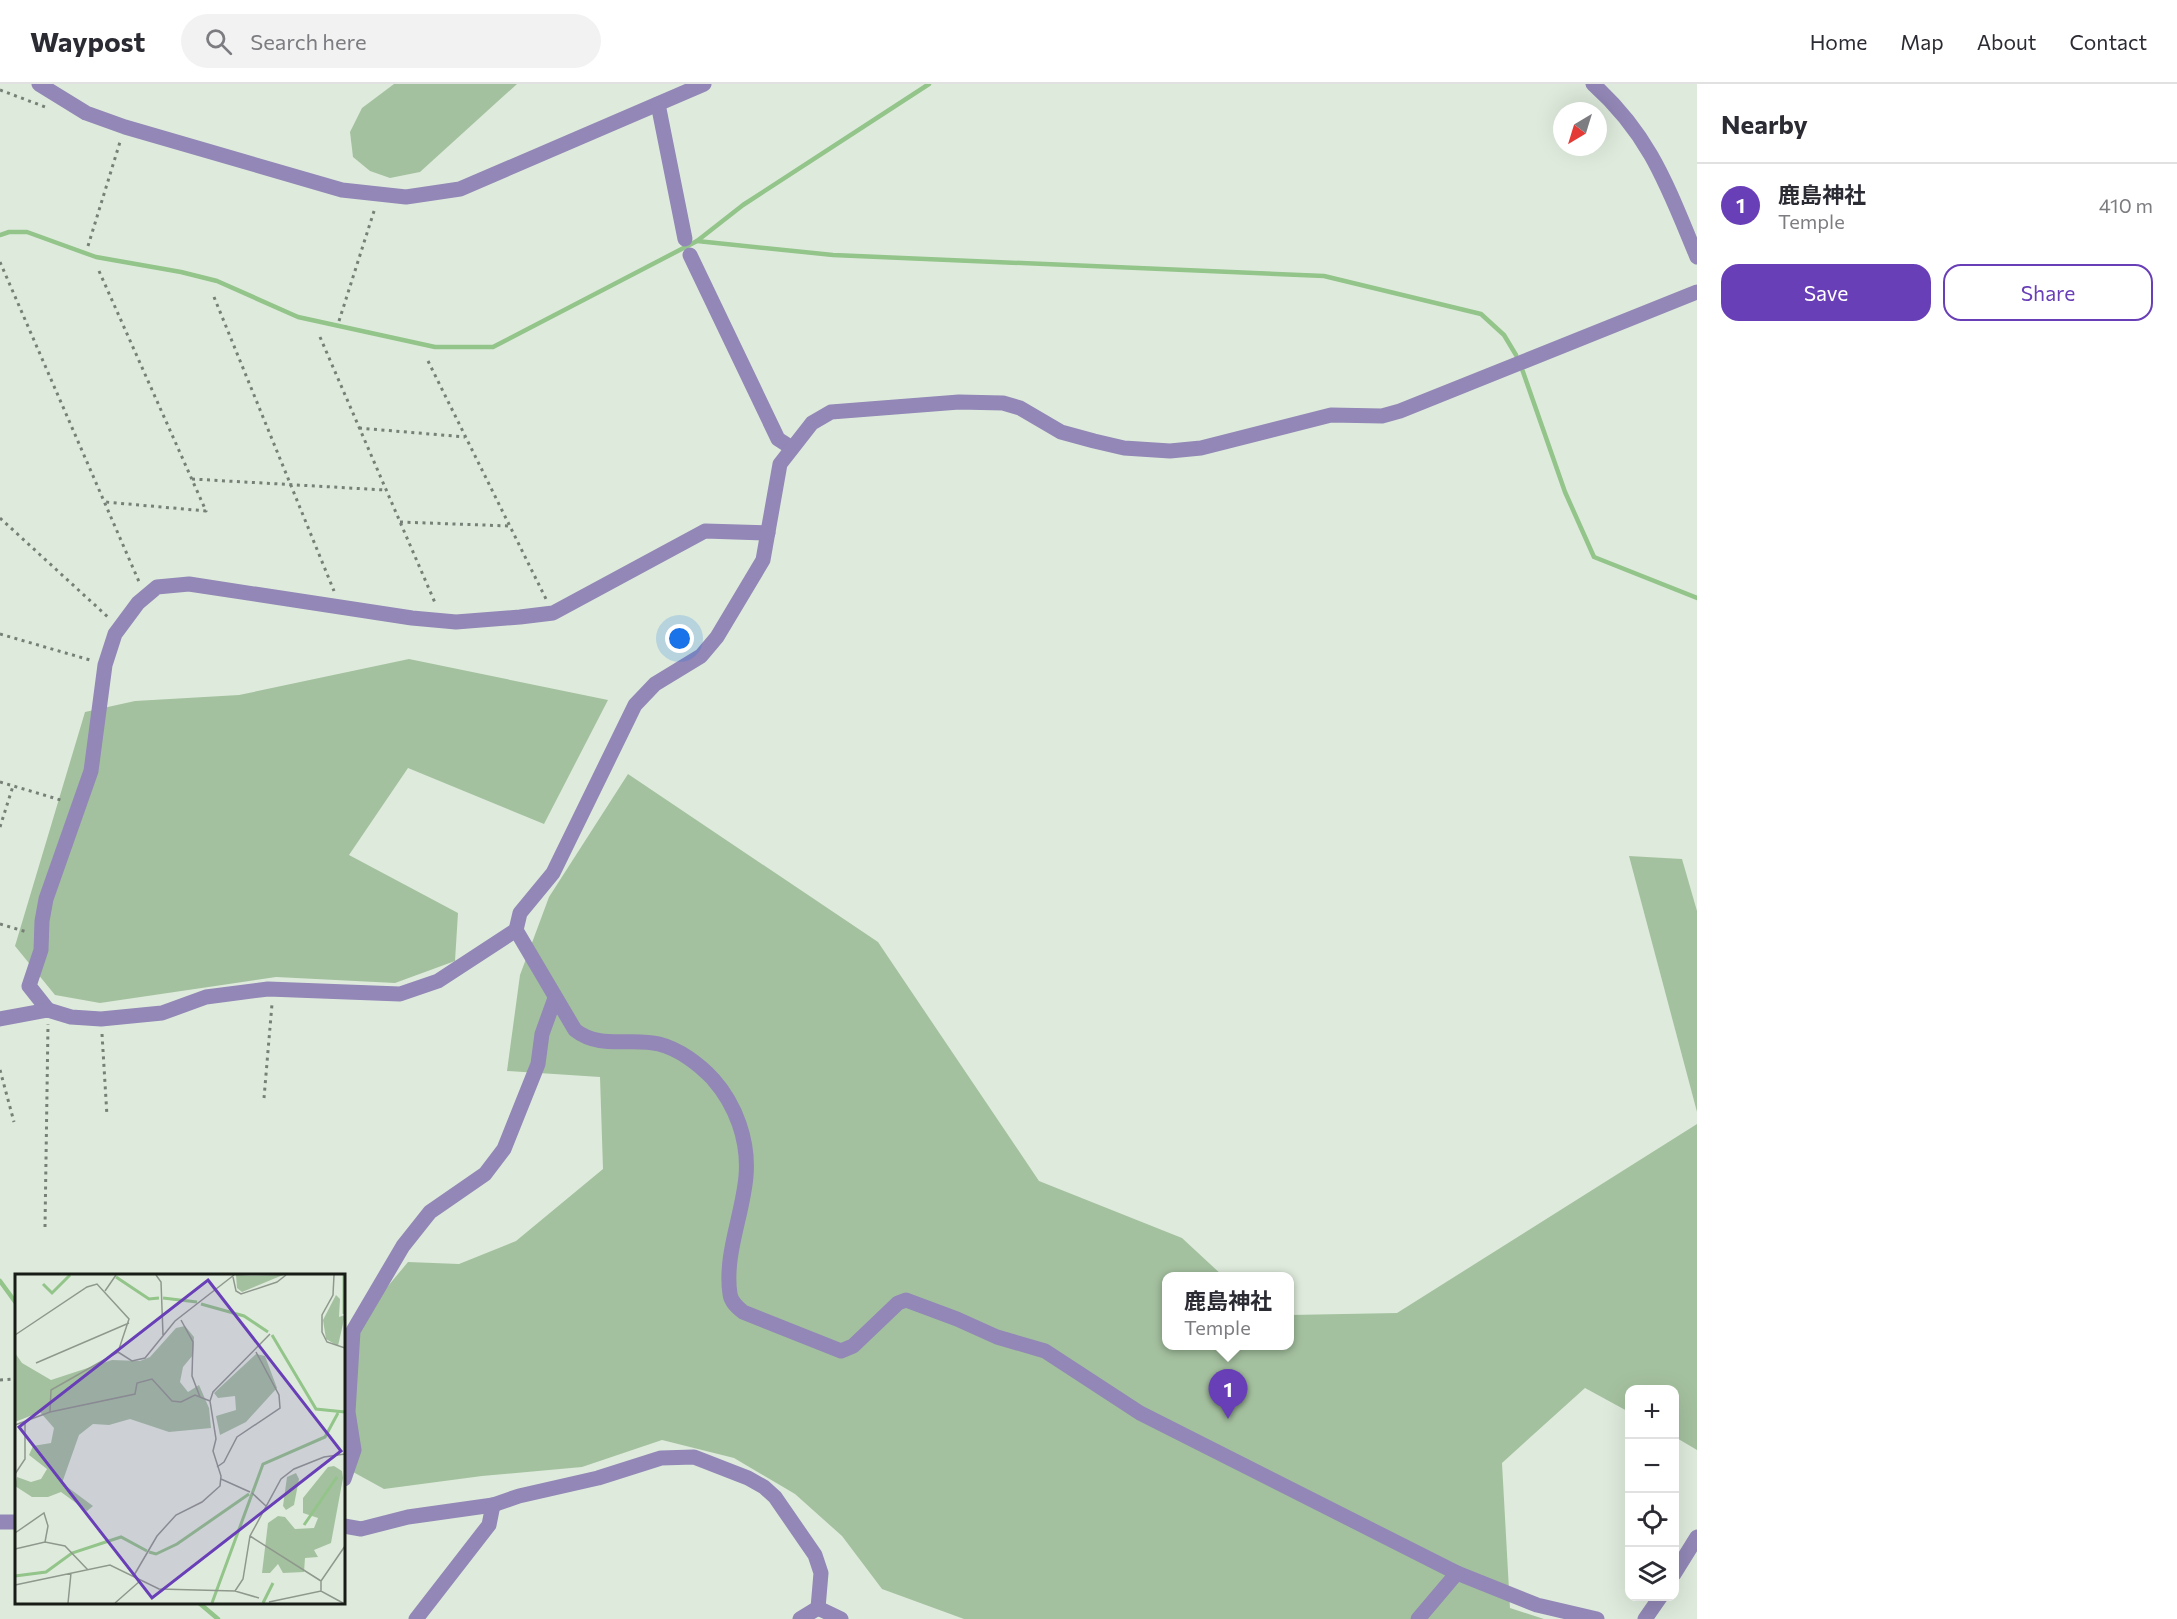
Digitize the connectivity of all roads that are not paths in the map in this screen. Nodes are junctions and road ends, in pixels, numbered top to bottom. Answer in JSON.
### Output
{"nodes":[{"id":1,"x":39,"y":84,"type":"edge"},
{"id":2,"x":704,"y":84,"type":"edge"},
{"id":3,"x":1593,"y":84,"type":"edge"},
{"id":4,"x":658,"y":104,"type":"junction"},
{"id":5,"x":1692,"y":235,"type":"edge"},
{"id":6,"x":685,"y":239,"type":"dead end"},
{"id":7,"x":690,"y":255,"type":"dead end"},
{"id":8,"x":1697,"y":257,"type":"edge"},
{"id":9,"x":1697,"y":292,"type":"edge"},
{"id":10,"x":792,"y":448,"type":"junction"},
{"id":11,"x":768,"y":533,"type":"junction"},
{"id":12,"x":516,"y":930,"type":"junction"},
{"id":13,"x":555,"y":998,"type":"junction"},
{"id":14,"x":48,"y":1010,"type":"junction"},
{"id":15,"x":0,"y":1019,"type":"edge"},
{"id":16,"x":345,"y":1477,"type":"edge"},
{"id":17,"x":493,"y":1505,"type":"junction"},
{"id":18,"x":345,"y":1526,"type":"edge"},
{"id":19,"x":1697,"y":1537,"type":"edge"},
{"id":20,"x":1679,"y":1566,"type":"edge"},
{"id":21,"x":1457,"y":1573,"type":"junction"},
{"id":22,"x":1658,"y":1601,"type":"edge"},
{"id":23,"x":818,"y":1608,"type":"junction"},
{"id":24,"x":416,"y":1619,"type":"edge"},
{"id":25,"x":800,"y":1619,"type":"edge"},
{"id":26,"x":841,"y":1619,"type":"edge"},
{"id":27,"x":1418,"y":1619,"type":"edge"},
{"id":28,"x":1597,"y":1619,"type":"edge"},
{"id":29,"x":1645,"y":1619,"type":"edge"}],
"edges":[{"from":1,"to":4,"type":"street"},
{"from":2,"to":4,"type":"street"},
{"from":3,"to":5,"type":"street"},
{"from":4,"to":6,"type":"street"},
{"from":5,"to":8,"type":"street"},
{"from":7,"to":10,"type":"street"},
{"from":9,"to":10,"type":"street"},
{"from":10,"to":11,"type":"street"},
{"from":11,"to":12,"type":"street"},
{"from":11,"to":14,"type":"street"},
{"from":12,"to":13,"type":"street"},
{"from":12,"to":14,"type":"street"},
{"from":13,"to":16,"type":"street"},
{"from":13,"to":21,"type":"street"},
{"from":14,"to":15,"type":"street"},
{"from":17,"to":18,"type":"street"},
{"from":17,"to":23,"type":"street"},
{"from":17,"to":24,"type":"street"},
{"from":19,"to":20,"type":"street"},
{"from":21,"to":27,"type":"street"},
{"from":21,"to":28,"type":"street"},
{"from":22,"to":29,"type":"street"},
{"from":23,"to":25,"type":"street"},
{"from":23,"to":26,"type":"street"}]}
